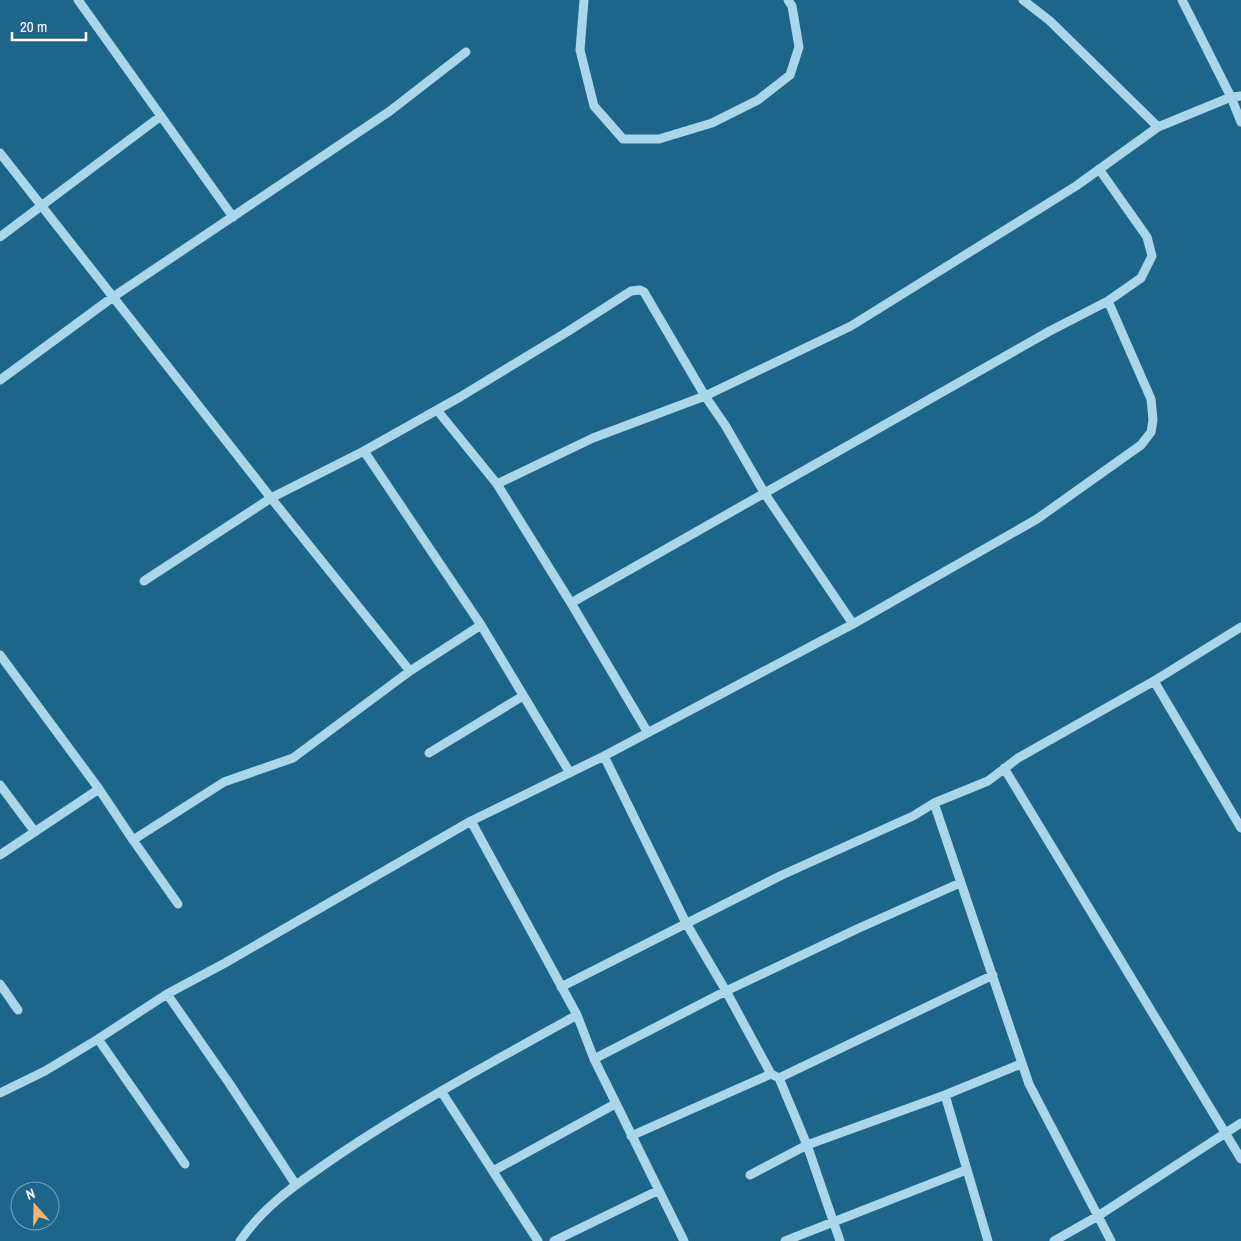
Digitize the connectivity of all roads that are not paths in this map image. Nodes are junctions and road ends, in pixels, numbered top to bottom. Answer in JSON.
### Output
{"nodes":[{"id":1,"x":78,"y":0,"type":"edge"},
{"id":2,"x":584,"y":0,"type":"edge"},
{"id":3,"x":788,"y":0,"type":"edge"},
{"id":4,"x":1023,"y":0,"type":"edge"},
{"id":5,"x":1182,"y":0,"type":"edge"},
{"id":6,"x":466,"y":52,"type":"dead end"},
{"id":7,"x":1236,"y":97,"type":"edge"},
{"id":8,"x":161,"y":116,"type":"junction"},
{"id":9,"x":1241,"y":122,"type":"edge"},
{"id":10,"x":1158,"y":127,"type":"junction"},
{"id":11,"x":0,"y":153,"type":"edge"},
{"id":12,"x":1099,"y":169,"type":"junction"},
{"id":13,"x":41,"y":205,"type":"junction"},
{"id":14,"x":233,"y":217,"type":"junction"},
{"id":15,"x":0,"y":237,"type":"edge"},
{"id":16,"x":113,"y":297,"type":"junction"},
{"id":17,"x":1108,"y":301,"type":"junction"},
{"id":18,"x":0,"y":380,"type":"edge"},
{"id":19,"x":705,"y":396,"type":"junction"},
{"id":20,"x":437,"y":410,"type":"junction"},
{"id":21,"x":364,"y":451,"type":"junction"},
{"id":22,"x":497,"y":484,"type":"junction"},
{"id":23,"x":765,"y":494,"type":"junction"},
{"id":24,"x":271,"y":498,"type":"junction"},
{"id":25,"x":144,"y":581,"type":"dead end"},
{"id":26,"x":572,"y":603,"type":"junction"},
{"id":27,"x":853,"y":624,"type":"junction"},
{"id":28,"x":481,"y":625,"type":"junction"},
{"id":29,"x":1241,"y":627,"type":"edge"},
{"id":30,"x":0,"y":655,"type":"edge"},
{"id":31,"x":410,"y":671,"type":"junction"},
{"id":32,"x":1154,"y":682,"type":"junction"},
{"id":33,"x":523,"y":696,"type":"junction"},
{"id":34,"x":648,"y":733,"type":"junction"},
{"id":35,"x":429,"y":753,"type":"dead end"},
{"id":36,"x":604,"y":756,"type":"junction"},
{"id":37,"x":1004,"y":768,"type":"junction"},
{"id":38,"x":570,"y":773,"type":"junction"},
{"id":39,"x":0,"y":785,"type":"edge"},
{"id":40,"x":100,"y":789,"type":"junction"},
{"id":41,"x":934,"y":803,"type":"junction"},
{"id":42,"x":472,"y":821,"type":"junction"},
{"id":43,"x":1241,"y":828,"type":"edge"},
{"id":44,"x":35,"y":832,"type":"junction"},
{"id":45,"x":133,"y":840,"type":"junction"},
{"id":46,"x":0,"y":855,"type":"edge"},
{"id":47,"x":960,"y":882,"type":"junction"},
{"id":48,"x":178,"y":904,"type":"dead end"},
{"id":49,"x":686,"y":923,"type":"junction"},
{"id":50,"x":993,"y":975,"type":"junction"},
{"id":51,"x":0,"y":984,"type":"edge"},
{"id":52,"x":561,"y":987,"type":"junction"},
{"id":53,"x":726,"y":991,"type":"junction"},
{"id":54,"x":167,"y":994,"type":"junction"},
{"id":55,"x":18,"y":1010,"type":"dead end"},
{"id":56,"x":577,"y":1014,"type":"junction"},
{"id":57,"x":98,"y":1039,"type":"junction"},
{"id":58,"x":594,"y":1059,"type":"junction"},
{"id":59,"x":1021,"y":1064,"type":"junction"},
{"id":60,"x":775,"y":1076,"type":"junction"},
{"id":61,"x":441,"y":1091,"type":"junction"},
{"id":62,"x":0,"y":1093,"type":"edge"},
{"id":63,"x":945,"y":1095,"type":"junction"},
{"id":64,"x":615,"y":1104,"type":"junction"},
{"id":65,"x":1241,"y":1123,"type":"edge"},
{"id":66,"x":1225,"y":1133,"type":"junction"},
{"id":67,"x":631,"y":1136,"type":"junction"},
{"id":68,"x":807,"y":1146,"type":"junction"},
{"id":69,"x":1241,"y":1159,"type":"edge"},
{"id":70,"x":185,"y":1164,"type":"dead end"},
{"id":71,"x":966,"y":1170,"type":"junction"},
{"id":72,"x":493,"y":1171,"type":"junction"},
{"id":73,"x":750,"y":1175,"type":"dead end"},
{"id":74,"x":296,"y":1185,"type":"junction"},
{"id":75,"x":659,"y":1190,"type":"junction"},
{"id":76,"x":1098,"y":1216,"type":"junction"},
{"id":77,"x":833,"y":1223,"type":"junction"},
{"id":78,"x":240,"y":1241,"type":"edge"},
{"id":79,"x":538,"y":1241,"type":"edge"},
{"id":80,"x":554,"y":1241,"type":"edge"},
{"id":81,"x":684,"y":1241,"type":"edge"},
{"id":82,"x":784,"y":1241,"type":"edge"},
{"id":83,"x":840,"y":1241,"type":"edge"},
{"id":84,"x":988,"y":1241,"type":"edge"},
{"id":85,"x":1054,"y":1241,"type":"edge"},
{"id":86,"x":1110,"y":1241,"type":"edge"}],
"edges":[{"from":1,"to":8,"type":"street"},
{"from":2,"to":3,"type":"street"},
{"from":4,"to":10,"type":"street"},
{"from":5,"to":7,"type":"street"},
{"from":6,"to":14,"type":"street"},
{"from":7,"to":9,"type":"street"},
{"from":7,"to":10,"type":"street"},
{"from":8,"to":13,"type":"street"},
{"from":8,"to":14,"type":"street"},
{"from":10,"to":12,"type":"street"},
{"from":11,"to":13,"type":"street"},
{"from":12,"to":17,"type":"street"},
{"from":12,"to":19,"type":"street"},
{"from":13,"to":15,"type":"street"},
{"from":13,"to":16,"type":"street"},
{"from":14,"to":16,"type":"street"},
{"from":16,"to":18,"type":"street"},
{"from":16,"to":24,"type":"street"},
{"from":17,"to":23,"type":"street"},
{"from":17,"to":27,"type":"street"},
{"from":19,"to":20,"type":"street"},
{"from":19,"to":22,"type":"street"},
{"from":19,"to":23,"type":"street"},
{"from":20,"to":21,"type":"street"},
{"from":20,"to":22,"type":"street"},
{"from":21,"to":24,"type":"street"},
{"from":21,"to":28,"type":"street"},
{"from":22,"to":26,"type":"street"},
{"from":23,"to":26,"type":"street"},
{"from":23,"to":27,"type":"street"},
{"from":24,"to":25,"type":"street"},
{"from":24,"to":31,"type":"street"},
{"from":26,"to":34,"type":"street"},
{"from":27,"to":34,"type":"street"},
{"from":28,"to":31,"type":"street"},
{"from":28,"to":33,"type":"street"},
{"from":29,"to":32,"type":"street"},
{"from":30,"to":40,"type":"street"},
{"from":31,"to":45,"type":"street"},
{"from":32,"to":37,"type":"street"},
{"from":32,"to":43,"type":"street"},
{"from":33,"to":35,"type":"street"},
{"from":33,"to":38,"type":"street"},
{"from":34,"to":36,"type":"street"},
{"from":36,"to":38,"type":"street"},
{"from":36,"to":49,"type":"street"},
{"from":37,"to":41,"type":"street"},
{"from":37,"to":66,"type":"street"},
{"from":38,"to":42,"type":"street"},
{"from":39,"to":44,"type":"street"},
{"from":40,"to":44,"type":"street"},
{"from":40,"to":45,"type":"street"},
{"from":41,"to":47,"type":"street"},
{"from":41,"to":49,"type":"street"},
{"from":42,"to":52,"type":"street"},
{"from":42,"to":54,"type":"street"},
{"from":44,"to":46,"type":"street"},
{"from":45,"to":48,"type":"street"},
{"from":47,"to":50,"type":"street"},
{"from":47,"to":53,"type":"street"},
{"from":49,"to":52,"type":"street"},
{"from":49,"to":53,"type":"street"},
{"from":50,"to":59,"type":"street"},
{"from":50,"to":60,"type":"street"},
{"from":51,"to":55,"type":"street"},
{"from":52,"to":56,"type":"street"},
{"from":53,"to":58,"type":"street"},
{"from":53,"to":60,"type":"street"},
{"from":54,"to":57,"type":"street"},
{"from":54,"to":74,"type":"street"},
{"from":56,"to":58,"type":"street"},
{"from":56,"to":61,"type":"street"},
{"from":57,"to":62,"type":"street"},
{"from":57,"to":70,"type":"street"},
{"from":58,"to":64,"type":"street"},
{"from":59,"to":63,"type":"street"},
{"from":59,"to":76,"type":"street"},
{"from":60,"to":67,"type":"street"},
{"from":60,"to":68,"type":"street"},
{"from":61,"to":72,"type":"street"},
{"from":61,"to":74,"type":"street"},
{"from":63,"to":68,"type":"street"},
{"from":63,"to":71,"type":"street"},
{"from":64,"to":67,"type":"street"},
{"from":64,"to":72,"type":"street"},
{"from":65,"to":66,"type":"street"},
{"from":66,"to":69,"type":"street"},
{"from":66,"to":76,"type":"street"},
{"from":67,"to":75,"type":"street"},
{"from":68,"to":73,"type":"street"},
{"from":68,"to":77,"type":"street"},
{"from":71,"to":77,"type":"street"},
{"from":71,"to":84,"type":"street"},
{"from":72,"to":79,"type":"street"},
{"from":74,"to":78,"type":"street"},
{"from":75,"to":80,"type":"street"},
{"from":75,"to":81,"type":"street"},
{"from":76,"to":85,"type":"street"},
{"from":76,"to":86,"type":"street"},
{"from":77,"to":82,"type":"street"},
{"from":77,"to":83,"type":"street"}]}
